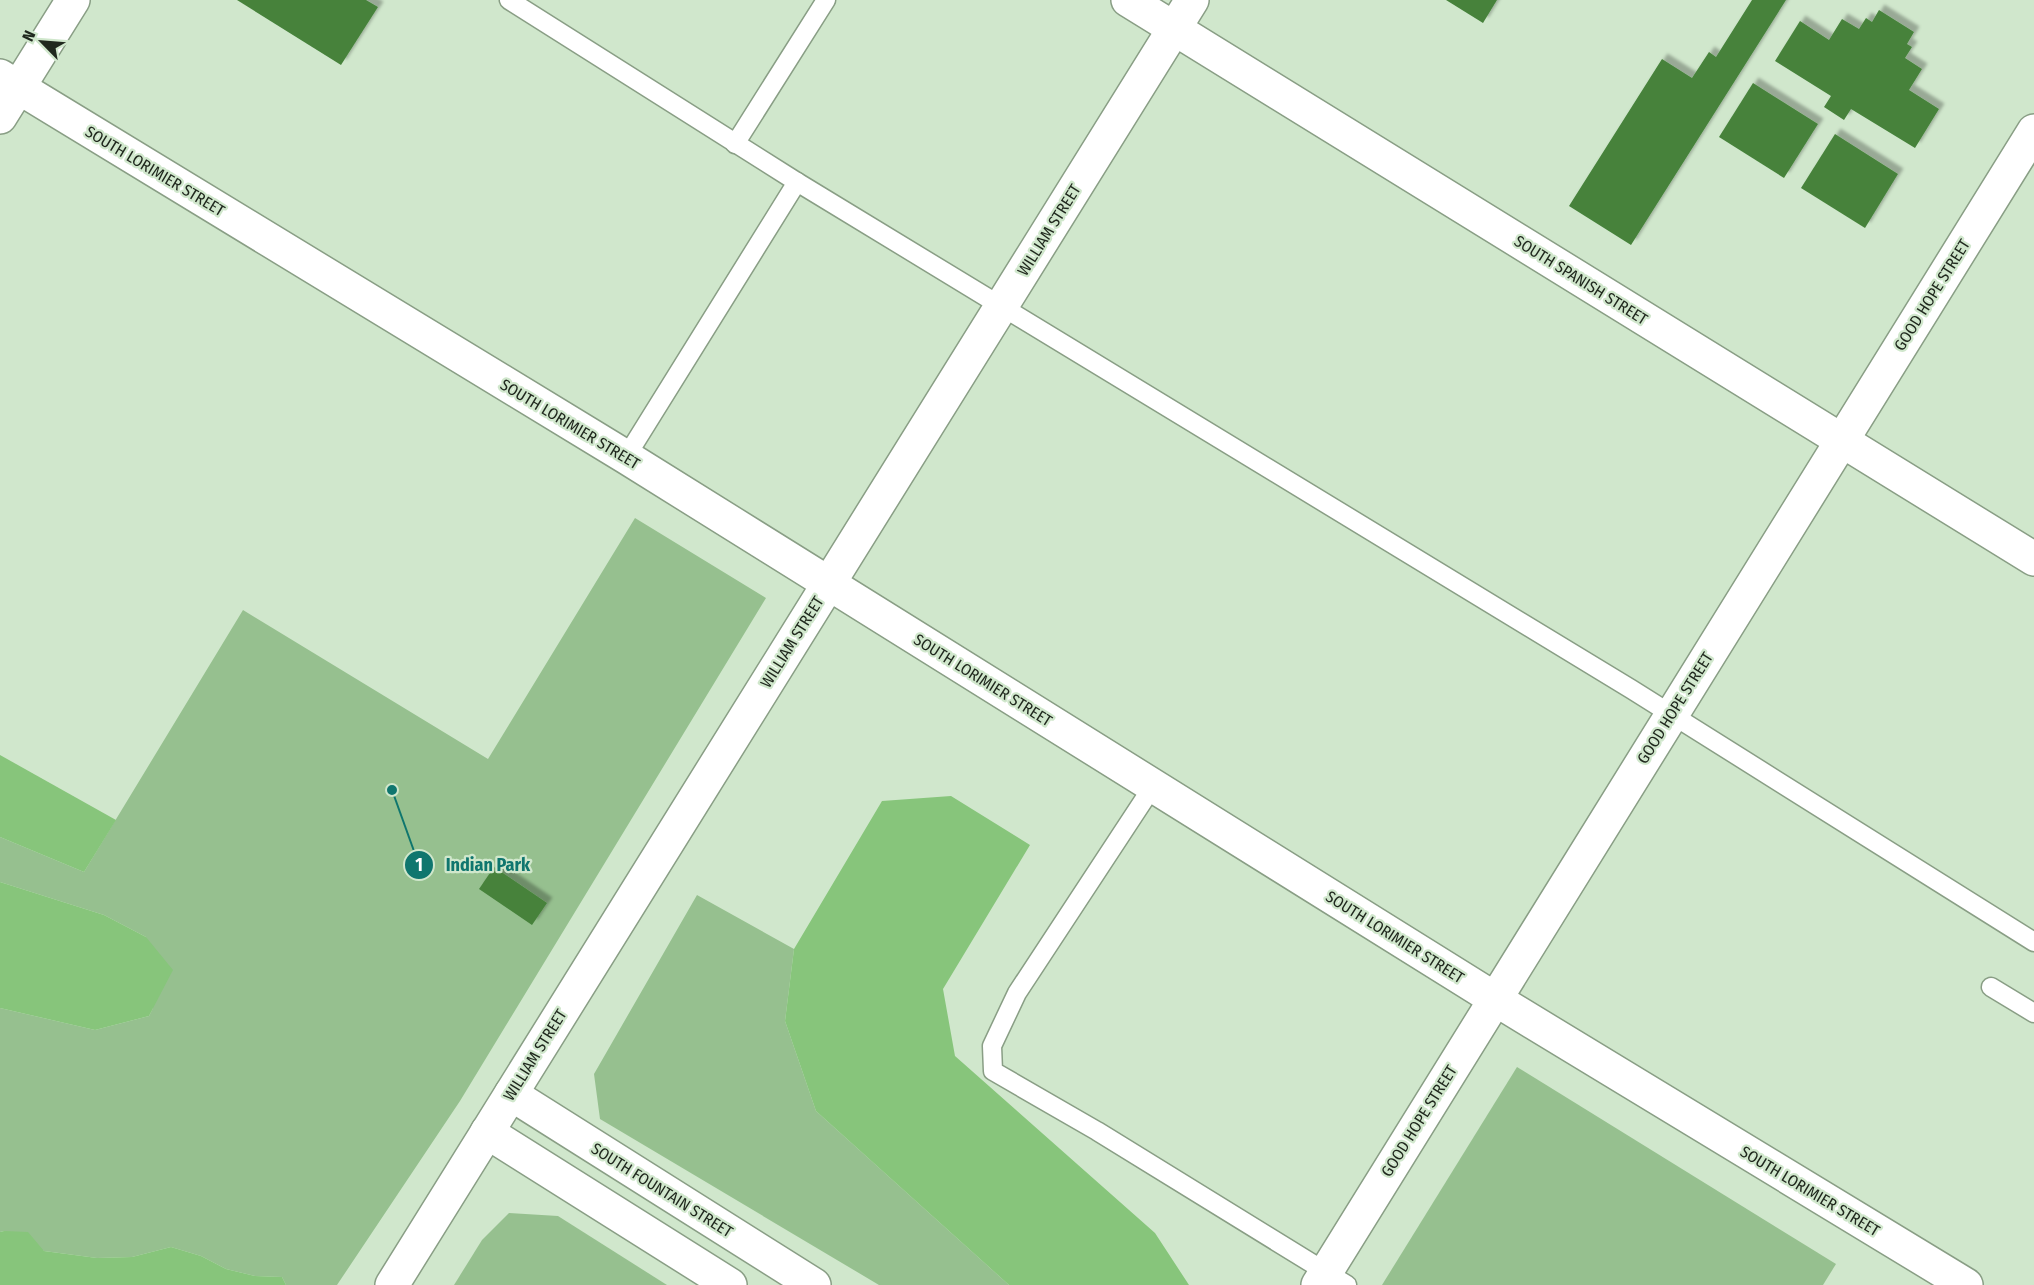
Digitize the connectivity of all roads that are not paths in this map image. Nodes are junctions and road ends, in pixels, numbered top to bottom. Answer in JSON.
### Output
{"nodes":[{"id":1,"x":73,"y":0,"type":"edge"},
{"id":2,"x":509,"y":0,"type":"edge"},
{"id":3,"x":826,"y":0,"type":"edge"},
{"id":4,"x":1128,"y":0,"type":"edge"},
{"id":5,"x":1192,"y":0,"type":"edge"},
{"id":6,"x":1174,"y":29,"type":"junction"},
{"id":7,"x":10,"y":81,"type":"edge"},
{"id":8,"x":0,"y":117,"type":"edge"},
{"id":9,"x":2034,"y":131,"type":"edge"},
{"id":10,"x":735,"y":144,"type":"junction"},
{"id":11,"x":797,"y":182,"type":"junction"},
{"id":12,"x":1001,"y":307,"type":"junction"},
{"id":13,"x":1841,"y":441,"type":"junction"},
{"id":14,"x":626,"y":457,"type":"junction"},
{"id":15,"x":2034,"y":559,"type":"edge"},
{"id":16,"x":828,"y":584,"type":"junction"},
{"id":17,"x":1671,"y":714,"type":"junction"},
{"id":18,"x":1153,"y":786,"type":"junction"},
{"id":19,"x":2034,"y":942,"type":"edge"},
{"id":20,"x":1991,"y":987,"type":"dead end"},
{"id":21,"x":1495,"y":999,"type":"junction"},
{"id":22,"x":2034,"y":1013,"type":"edge"},
{"id":23,"x":511,"y":1094,"type":"junction"},
{"id":24,"x":487,"y":1132,"type":"junction"},
{"id":25,"x":1330,"y":1280,"type":"edge"},
{"id":26,"x":392,"y":1285,"type":"edge"},
{"id":27,"x":730,"y":1285,"type":"edge"},
{"id":28,"x":814,"y":1285,"type":"edge"},
{"id":29,"x":1966,"y":1285,"type":"edge"}],
"edges":[{"from":1,"to":7,"type":"street"},
{"from":2,"to":10,"type":"lane"},
{"from":3,"to":10,"type":"lane"},
{"from":4,"to":6,"type":"street","name":"SOUTH SPANISH STREET"},
{"from":5,"to":6,"type":"street","name":"WILLIAM STREET"},
{"from":6,"to":12,"type":"street","name":"WILLIAM STREET"},
{"from":6,"to":13,"type":"street","name":"SOUTH SPANISH STREET"},
{"from":7,"to":8,"type":"street"},
{"from":7,"to":14,"type":"street","name":"SOUTH LORIMIER STREET"},
{"from":9,"to":13,"type":"street","name":"GOOD HOPE STREET"},
{"from":10,"to":11,"type":"lane"},
{"from":11,"to":12,"type":"lane"},
{"from":11,"to":14,"type":"lane"},
{"from":12,"to":16,"type":"street","name":"WILLIAM STREET"},
{"from":12,"to":17,"type":"lane"},
{"from":13,"to":15,"type":"street","name":"SOUTH SPANISH STREET"},
{"from":13,"to":17,"type":"street","name":"GOOD HOPE STREET"},
{"from":14,"to":16,"type":"street","name":"SOUTH LORIMIER STREET"},
{"from":16,"to":18,"type":"street","name":"SOUTH LORIMIER STREET"},
{"from":16,"to":23,"type":"street","name":"WILLIAM STREET"},
{"from":17,"to":19,"type":"lane"},
{"from":17,"to":21,"type":"street","name":"GOOD HOPE STREET"},
{"from":18,"to":21,"type":"street","name":"SOUTH LORIMIER STREET"},
{"from":18,"to":25,"type":"lane"},
{"from":20,"to":22,"type":"lane"},
{"from":21,"to":25,"type":"street","name":"GOOD HOPE STREET"},
{"from":21,"to":29,"type":"street","name":"SOUTH LORIMIER STREET"},
{"from":23,"to":24,"type":"street","name":"WILLIAM STREET"},
{"from":23,"to":28,"type":"street","name":"SOUTH FOUNTAIN STREET"},
{"from":24,"to":26,"type":"street","name":"WILLIAM STREET"},
{"from":24,"to":27,"type":"street"}]}
